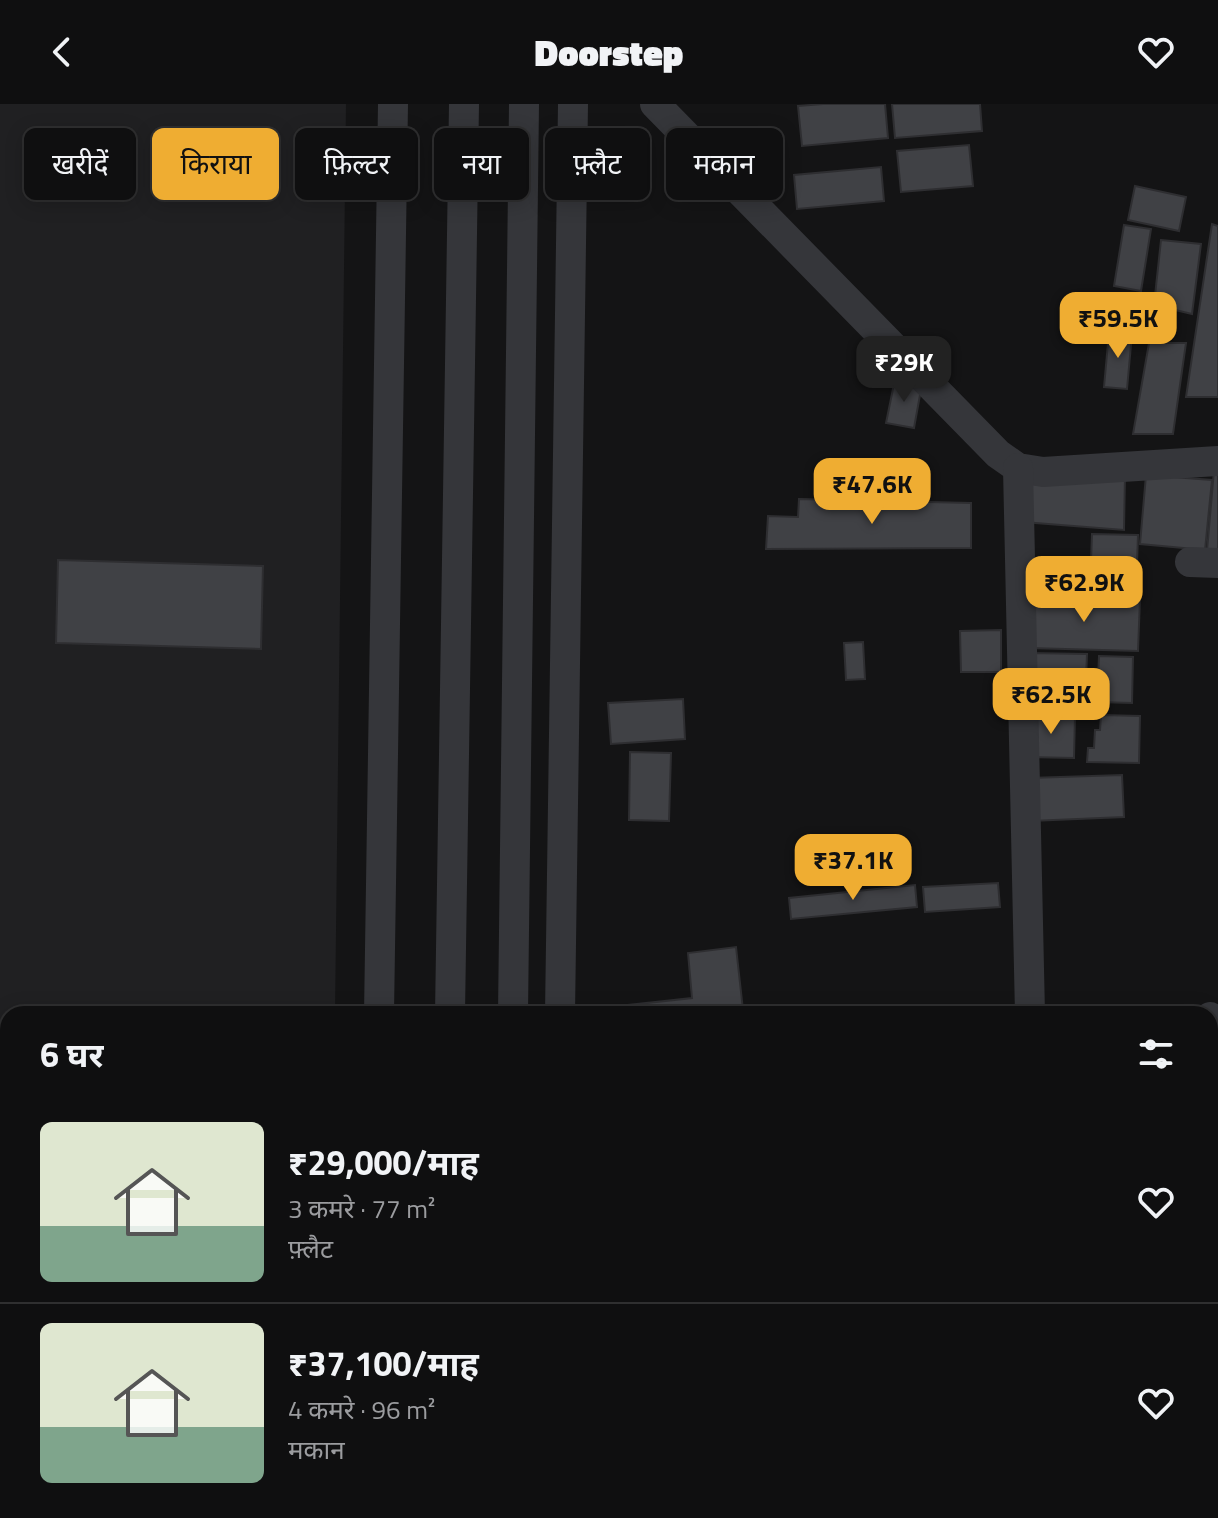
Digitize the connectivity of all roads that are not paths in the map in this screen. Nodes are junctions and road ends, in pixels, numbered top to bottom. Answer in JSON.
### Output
{"nodes":[{"id":1,"x":393,"y":104,"type":"edge"},
{"id":2,"x":464,"y":104,"type":"edge"},
{"id":3,"x":524,"y":104,"type":"edge"},
{"id":4,"x":573,"y":104,"type":"edge"},
{"id":5,"x":655,"y":104,"type":"edge"},
{"id":6,"x":1218,"y":461,"type":"edge"},
{"id":7,"x":1018,"y":468,"type":"junction"},
{"id":8,"x":379,"y":1006,"type":"edge"},
{"id":9,"x":450,"y":1006,"type":"edge"},
{"id":10,"x":513,"y":1006,"type":"edge"},
{"id":11,"x":560,"y":1006,"type":"edge"},
{"id":12,"x":1030,"y":1006,"type":"edge"}],
"edges":[{"from":1,"to":8,"type":"street"},
{"from":2,"to":9,"type":"street"},
{"from":3,"to":10,"type":"street"},
{"from":4,"to":11,"type":"street"},
{"from":5,"to":7,"type":"street"},
{"from":6,"to":7,"type":"street"},
{"from":7,"to":12,"type":"street"}]}
